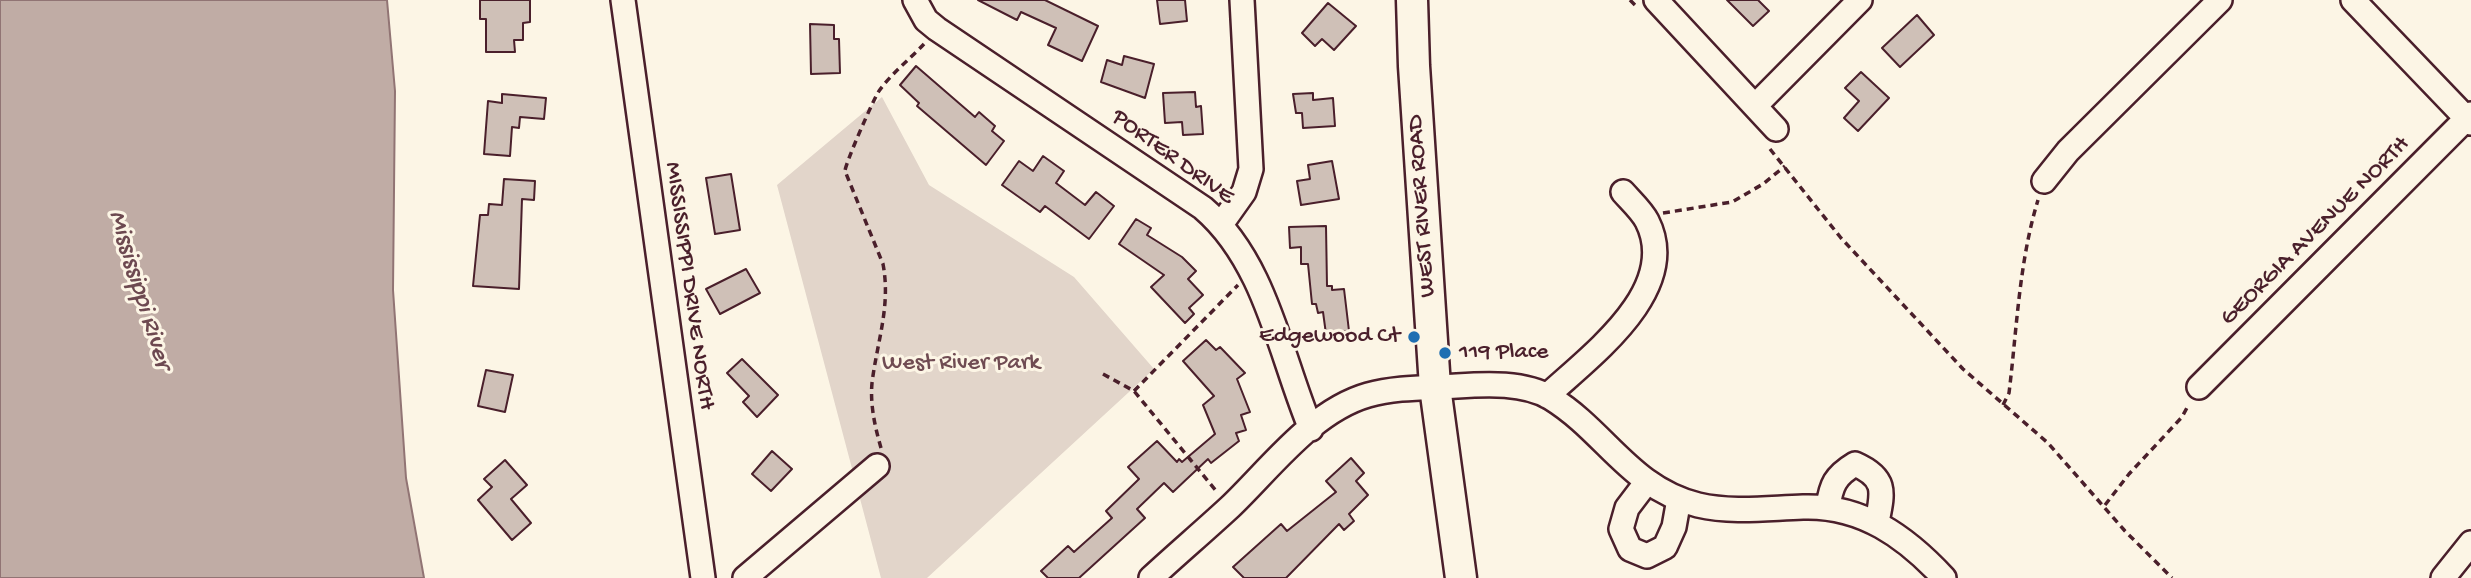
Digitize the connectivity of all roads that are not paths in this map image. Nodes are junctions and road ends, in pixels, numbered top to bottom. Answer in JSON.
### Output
{"nodes":[{"id":1,"x":623,"y":0,"type":"edge"},
{"id":2,"x":915,"y":0,"type":"edge"},
{"id":3,"x":1242,"y":0,"type":"edge"},
{"id":4,"x":1412,"y":0,"type":"edge"},
{"id":5,"x":1860,"y":0,"type":"edge"},
{"id":6,"x":2220,"y":0,"type":"edge"},
{"id":7,"x":2353,"y":0,"type":"edge"},
{"id":8,"x":1651,"y":8,"type":"edge"},
{"id":9,"x":1756,"y":105,"type":"junction"},
{"id":10,"x":2469,"y":119,"type":"edge"},
{"id":11,"x":1770,"y":136,"type":"road end"},
{"id":12,"x":2044,"y":181,"type":"road end"},
{"id":13,"x":1623,"y":192,"type":"dead end"},
{"id":14,"x":1222,"y":223,"type":"junction"},
{"id":15,"x":1435,"y":387,"type":"junction"},
{"id":16,"x":2199,"y":387,"type":"road end"},
{"id":17,"x":1547,"y":396,"type":"junction"},
{"id":18,"x":1311,"y":429,"type":"junction"},
{"id":19,"x":877,"y":466,"type":"road end"},
{"id":20,"x":1646,"y":483,"type":"junction"},
{"id":21,"x":1679,"y":499,"type":"junction"},
{"id":22,"x":1828,"y":507,"type":"junction"},
{"id":23,"x":1877,"y":522,"type":"junction"},
{"id":24,"x":2471,"y":543,"type":"edge"},
{"id":25,"x":703,"y":578,"type":"edge"},
{"id":26,"x":745,"y":578,"type":"edge"},
{"id":27,"x":1151,"y":578,"type":"edge"},
{"id":28,"x":1461,"y":578,"type":"edge"},
{"id":29,"x":1944,"y":578,"type":"edge"},
{"id":30,"x":2444,"y":578,"type":"edge"}],
"edges":[{"from":1,"to":25,"type":"street","name":"MISSISSIPPI DRIVE NORTH"},
{"from":2,"to":14,"type":"street","name":"PORTER DRIVE"},
{"from":3,"to":14,"type":"street"},
{"from":4,"to":15,"type":"main road","name":"WEST RIVER ROAD"},
{"from":5,"to":9,"type":"street"},
{"from":6,"to":12,"type":"street"},
{"from":7,"to":10,"type":"street"},
{"from":8,"to":9,"type":"street"},
{"from":9,"to":11,"type":"street"},
{"from":10,"to":16,"type":"street","name":"GEORGIA AVENUE NORTH"},
{"from":13,"to":17,"type":"street"},
{"from":14,"to":18,"type":"street","name":"PORTER DRIVE"},
{"from":15,"to":17,"type":"street"},
{"from":15,"to":18,"type":"street"},
{"from":15,"to":28,"type":"main road","name":"WEST RIVER ROAD"},
{"from":17,"to":20,"type":"street"},
{"from":18,"to":27,"type":"street"},
{"from":19,"to":26,"type":"street"},
{"from":20,"to":21,"type":"street"},
{"from":20,"to":21,"type":"street"},
{"from":21,"to":22,"type":"street"},
{"from":22,"to":23,"type":"street"},
{"from":22,"to":23,"type":"street"},
{"from":23,"to":29,"type":"street"},
{"from":24,"to":30,"type":"street"}]}
